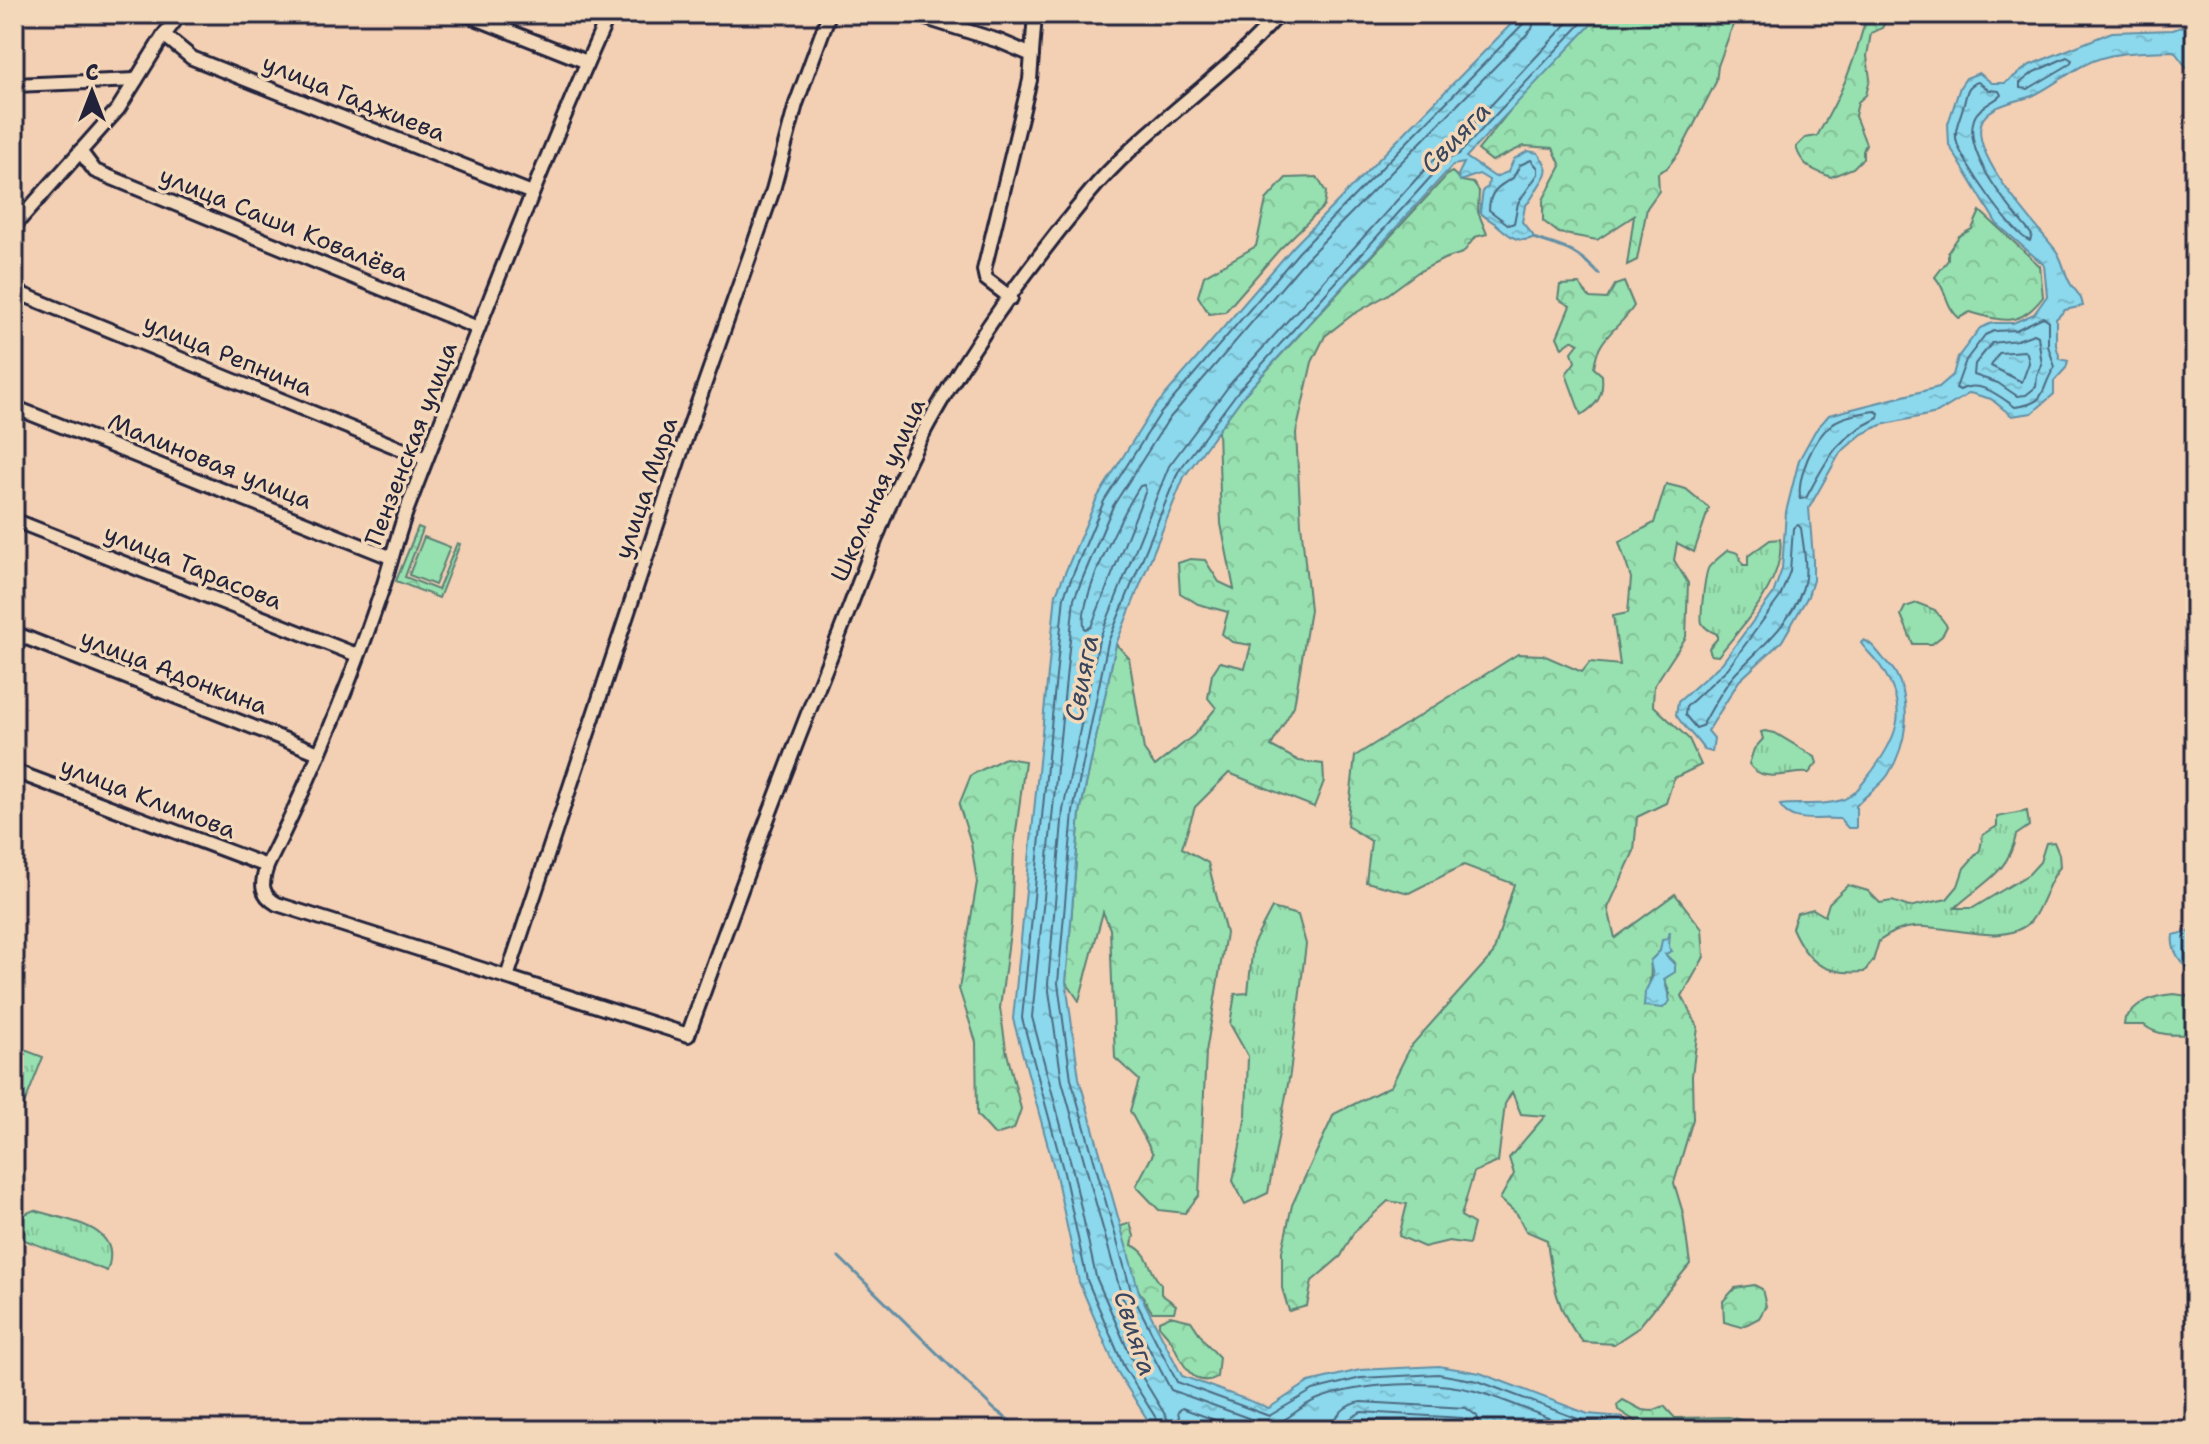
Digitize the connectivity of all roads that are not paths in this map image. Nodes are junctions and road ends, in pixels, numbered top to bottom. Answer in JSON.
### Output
{"nodes":[{"id":1,"x":180,"y":14,"type":"edge"},
{"id":2,"x":465,"y":14,"type":"edge"},
{"id":3,"x":609,"y":14,"type":"edge"},
{"id":4,"x":829,"y":14,"type":"edge"},
{"id":5,"x":913,"y":14,"type":"edge"},
{"id":6,"x":1035,"y":14,"type":"edge"},
{"id":7,"x":1279,"y":14,"type":"edge"},
{"id":8,"x":164,"y":35,"type":"junction"},
{"id":9,"x":1032,"y":55,"type":"junction"},
{"id":10,"x":587,"y":62,"type":"junction"},
{"id":11,"x":136,"y":80,"type":"junction"},
{"id":12,"x":14,"y":85,"type":"edge"},
{"id":13,"x":80,"y":151,"type":"junction"},
{"id":14,"x":532,"y":193,"type":"junction"},
{"id":15,"x":14,"y":226,"type":"edge"},
{"id":16,"x":14,"y":291,"type":"edge"},
{"id":17,"x":1011,"y":298,"type":"junction"},
{"id":18,"x":478,"y":328,"type":"junction"},
{"id":19,"x":14,"y":407,"type":"edge"},
{"id":20,"x":426,"y":459,"type":"junction"},
{"id":21,"x":14,"y":520,"type":"edge"},
{"id":22,"x":390,"y":557,"type":"junction"},
{"id":23,"x":14,"y":633,"type":"edge"},
{"id":24,"x":357,"y":655,"type":"junction"},
{"id":25,"x":319,"y":753,"type":"junction"},
{"id":26,"x":14,"y":771,"type":"edge"},
{"id":27,"x":267,"y":866,"type":"junction"},
{"id":28,"x":507,"y":977,"type":"junction"}],
"edges":[{"from":1,"to":8,"type":"street"},
{"from":2,"to":10,"type":"street"},
{"from":3,"to":10,"type":"street","name":"Пензенская улица"},
{"from":4,"to":28,"type":"street","name":"улица Мира"},
{"from":5,"to":9,"type":"street"},
{"from":6,"to":9,"type":"street"},
{"from":7,"to":17,"type":"street","name":"Школьная улица"},
{"from":8,"to":11,"type":"street"},
{"from":8,"to":14,"type":"street","name":"улица Гаджиева"},
{"from":9,"to":17,"type":"street"},
{"from":10,"to":14,"type":"street","name":"Пензенская улица"},
{"from":11,"to":12,"type":"street"},
{"from":11,"to":13,"type":"street"},
{"from":13,"to":15,"type":"street"},
{"from":13,"to":18,"type":"street","name":"улица Саши Ковалёва"},
{"from":14,"to":18,"type":"street","name":"Пензенская улица"},
{"from":16,"to":20,"type":"street","name":"улица Репнина"},
{"from":17,"to":28,"type":"street","name":"Школьная улица"},
{"from":18,"to":20,"type":"street","name":"Пензенская улица"},
{"from":19,"to":22,"type":"street","name":"Малиновая улица"},
{"from":20,"to":22,"type":"street","name":"Пензенская улица"},
{"from":21,"to":24,"type":"street","name":"улица Тарасова"},
{"from":22,"to":24,"type":"street","name":"Пензенская улица"},
{"from":23,"to":25,"type":"street","name":"улица Адонкина"},
{"from":24,"to":25,"type":"street","name":"Пензенская улица"},
{"from":25,"to":27,"type":"street","name":"Пензенская улица"},
{"from":26,"to":27,"type":"street","name":"улица Климова"},
{"from":27,"to":28,"type":"street","name":"Пензенская улица"}]}
